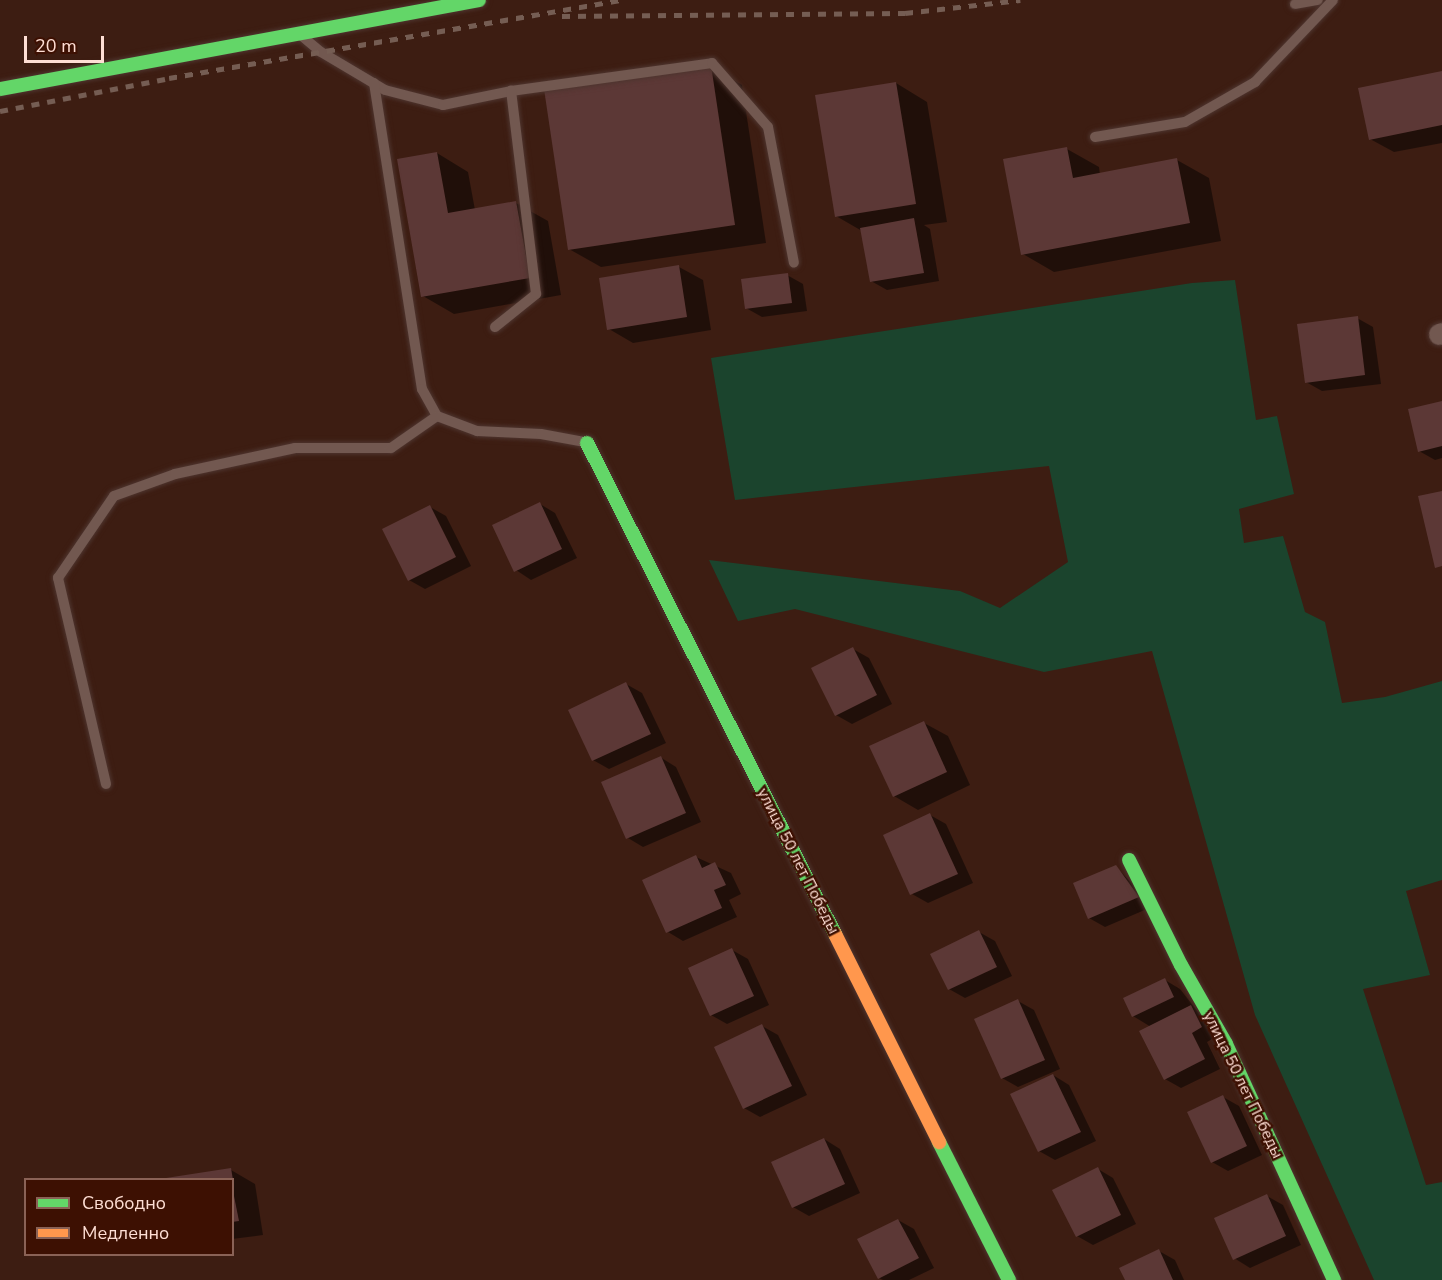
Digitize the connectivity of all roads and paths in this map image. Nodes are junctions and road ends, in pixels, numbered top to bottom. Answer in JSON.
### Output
{"nodes":[{"id":1,"x":479,"y":0,"type":"edge"},
{"id":2,"x":1318,"y":0,"type":"edge"},
{"id":3,"x":1332,"y":0,"type":"edge"},
{"id":4,"x":1295,"y":4,"type":"dead end"},
{"id":5,"x":299,"y":33,"type":"junction"},
{"id":6,"x":374,"y":83,"type":"junction"},
{"id":7,"x":0,"y":89,"type":"edge"},
{"id":8,"x":511,"y":91,"type":"junction"},
{"id":9,"x":1095,"y":137,"type":"dead end"},
{"id":10,"x":794,"y":263,"type":"dead end"},
{"id":11,"x":495,"y":327,"type":"dead end"},
{"id":12,"x":436,"y":416,"type":"junction"},
{"id":13,"x":587,"y":443,"type":"joint"},
{"id":14,"x":106,"y":784,"type":"dead end"},
{"id":15,"x":1130,"y":860,"type":"dead end"},
{"id":16,"x":1010,"y":1280,"type":"edge"},
{"id":17,"x":1334,"y":1280,"type":"edge"}],
"edges":[{"from":1,"to":5,"type":"street"},
{"from":2,"to":4,"type":"lane"},
{"from":3,"to":9,"type":"lane"},
{"from":5,"to":6,"type":"lane"},
{"from":5,"to":7,"type":"street"},
{"from":6,"to":8,"type":"lane"},
{"from":6,"to":12,"type":"lane"},
{"from":8,"to":10,"type":"lane"},
{"from":8,"to":11,"type":"lane"},
{"from":12,"to":13,"type":"lane"},
{"from":12,"to":14,"type":"lane"},
{"from":13,"to":16,"type":"street","name":"улица 50 лет Победы"},
{"from":15,"to":17,"type":"street","name":"улица 50 лет Победы"}]}
